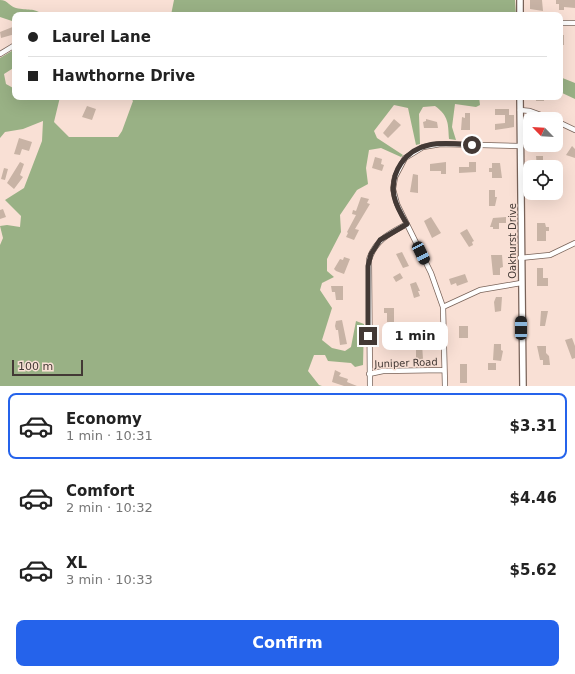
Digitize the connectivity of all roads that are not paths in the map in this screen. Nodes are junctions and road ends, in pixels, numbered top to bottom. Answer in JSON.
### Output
{"nodes":[{"id":1,"x":520,"y":0,"type":"edge"},
{"id":2,"x":520,"y":12,"type":"edge"},
{"id":3,"x":563,"y":23,"type":"edge"},
{"id":4,"x":575,"y":23,"type":"edge"},
{"id":5,"x":12,"y":47,"type":"edge"},
{"id":6,"x":0,"y":54,"type":"edge"},
{"id":7,"x":520,"y":100,"type":"edge"},
{"id":8,"x":520,"y":110,"type":"junction"},
{"id":9,"x":535,"y":112,"type":"edge"},
{"id":10,"x":563,"y":124,"type":"edge"},
{"id":11,"x":575,"y":130,"type":"edge"},
{"id":12,"x":520,"y":146,"type":"junction"},
{"id":13,"x":407,"y":224,"type":"junction"},
{"id":14,"x":575,"y":243,"type":"edge"},
{"id":15,"x":520,"y":258,"type":"junction"},
{"id":16,"x":521,"y":283,"type":"junction"},
{"id":17,"x":443,"y":307,"type":"junction"},
{"id":18,"x":444,"y":370,"type":"junction"},
{"id":19,"x":368,"y":374,"type":"junction"},
{"id":20,"x":370,"y":386,"type":"edge"},
{"id":21,"x":444,"y":386,"type":"edge"},
{"id":22,"x":523,"y":386,"type":"edge"}],
"edges":[{"from":1,"to":2,"type":"street"},
{"from":3,"to":4,"type":"street"},
{"from":5,"to":6,"type":"street"},
{"from":7,"to":8,"type":"street","name":"Oakhurst Drive"},
{"from":8,"to":9,"type":"street"},
{"from":8,"to":12,"type":"street","name":"Oakhurst Drive"},
{"from":10,"to":11,"type":"street"},
{"from":12,"to":13,"type":"street"},
{"from":12,"to":15,"type":"street","name":"Oakhurst Drive"},
{"from":13,"to":17,"type":"street"},
{"from":13,"to":19,"type":"street"},
{"from":14,"to":15,"type":"street"},
{"from":15,"to":16,"type":"street","name":"Oakhurst Drive"},
{"from":16,"to":17,"type":"street"},
{"from":16,"to":22,"type":"street","name":"Oakhurst Drive"},
{"from":17,"to":18,"type":"street"},
{"from":18,"to":19,"type":"street","name":"Juniper Road"},
{"from":18,"to":21,"type":"street"},
{"from":19,"to":20,"type":"street"}]}
